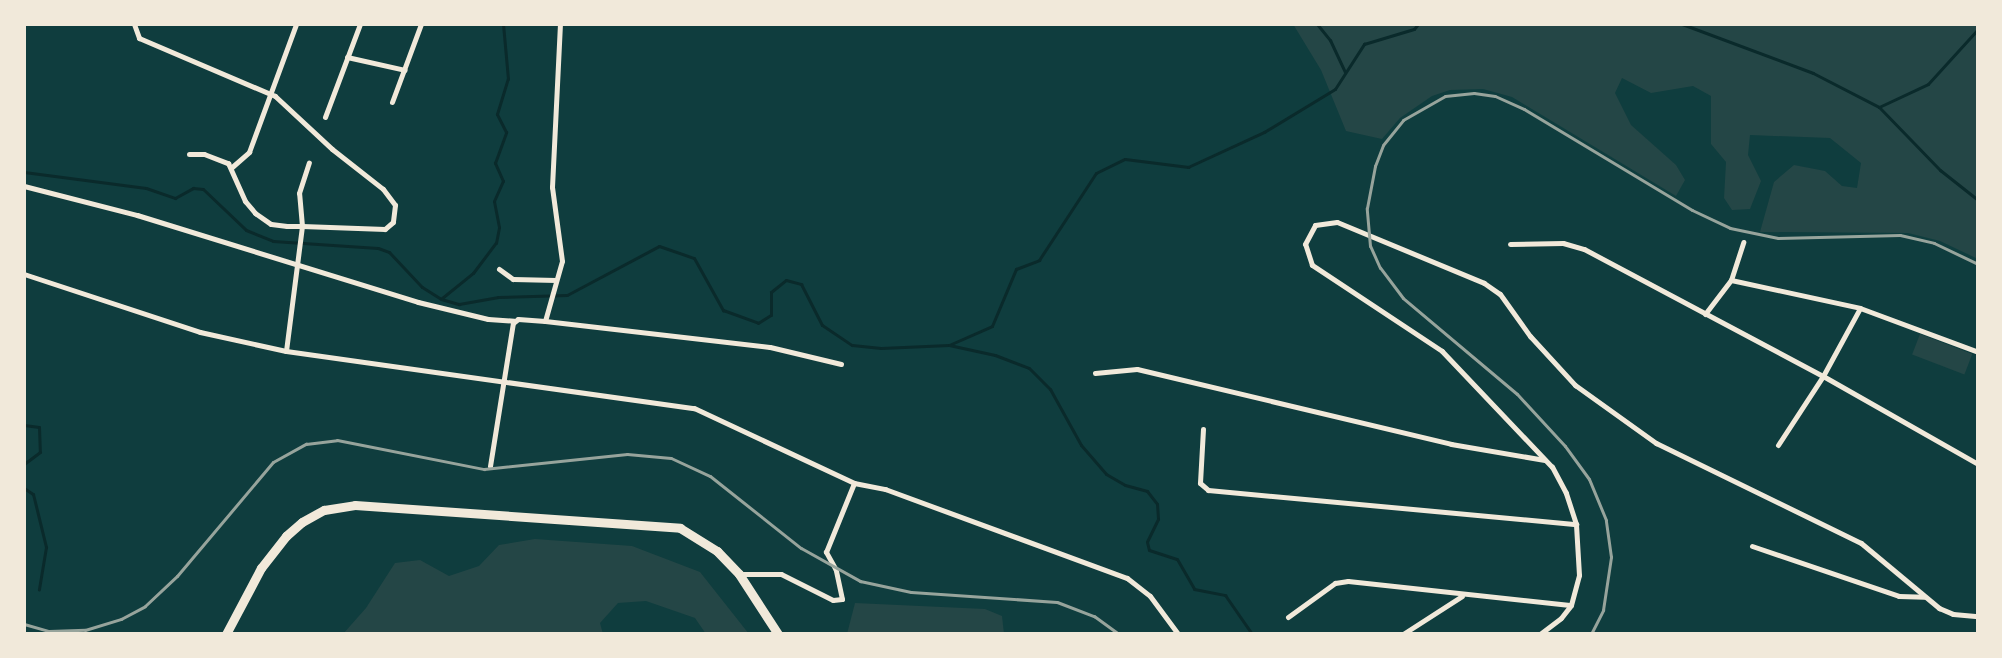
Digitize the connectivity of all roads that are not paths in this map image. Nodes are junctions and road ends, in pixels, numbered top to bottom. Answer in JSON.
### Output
{"nodes":[{"id":1,"x":134,"y":24,"type":"edge"},
{"id":2,"x":296,"y":24,"type":"edge"},
{"id":3,"x":360,"y":24,"type":"edge"},
{"id":4,"x":421,"y":24,"type":"edge"},
{"id":5,"x":560,"y":24,"type":"edge"},
{"id":6,"x":347,"y":57,"type":"junction"},
{"id":7,"x":405,"y":70,"type":"junction"},
{"id":8,"x":271,"y":94,"type":"junction"},
{"id":9,"x":392,"y":102,"type":"dead end"},
{"id":10,"x":325,"y":117,"type":"dead end"},
{"id":11,"x":189,"y":154,"type":"dead end"},
{"id":12,"x":309,"y":163,"type":"dead end"},
{"id":13,"x":232,"y":167,"type":"junction"},
{"id":14,"x":24,"y":186,"type":"edge"},
{"id":15,"x":302,"y":226,"type":"junction"},
{"id":16,"x":1743,"y":242,"type":"dead end"},
{"id":17,"x":1510,"y":244,"type":"dead end"},
{"id":18,"x":298,"y":264,"type":"junction"},
{"id":19,"x":499,"y":269,"type":"dead end"},
{"id":20,"x":24,"y":274,"type":"edge"},
{"id":21,"x":1731,"y":280,"type":"junction"},
{"id":22,"x":555,"y":283,"type":"junction"},
{"id":23,"x":1860,"y":308,"type":"junction"},
{"id":24,"x":1705,"y":314,"type":"junction"},
{"id":25,"x":514,"y":321,"type":"junction"},
{"id":26,"x":545,"y":321,"type":"junction"},
{"id":27,"x":286,"y":351,"type":"junction"},
{"id":28,"x":1978,"y":352,"type":"edge"},
{"id":29,"x":841,"y":364,"type":"dead end"},
{"id":30,"x":1095,"y":373,"type":"dead end"},
{"id":31,"x":1823,"y":376,"type":"junction"},
{"id":32,"x":504,"y":381,"type":"junction"},
{"id":33,"x":1203,"y":429,"type":"dead end"},
{"id":34,"x":1778,"y":445,"type":"dead end"},
{"id":35,"x":1546,"y":460,"type":"junction"},
{"id":36,"x":1978,"y":464,"type":"edge"},
{"id":37,"x":490,"y":466,"type":"dead end"},
{"id":38,"x":854,"y":483,"type":"junction"},
{"id":39,"x":1576,"y":524,"type":"junction"},
{"id":40,"x":1752,"y":546,"type":"dead end"},
{"id":41,"x":739,"y":574,"type":"junction"},
{"id":42,"x":1462,"y":596,"type":"junction"},
{"id":43,"x":1925,"y":597,"type":"junction"},
{"id":44,"x":1571,"y":605,"type":"junction"},
{"id":45,"x":1978,"y":616,"type":"edge"},
{"id":46,"x":1288,"y":617,"type":"dead end"},
{"id":47,"x":226,"y":634,"type":"edge"},
{"id":48,"x":778,"y":634,"type":"edge"},
{"id":49,"x":1178,"y":634,"type":"edge"},
{"id":50,"x":1403,"y":634,"type":"edge"},
{"id":51,"x":1540,"y":634,"type":"edge"}],
"edges":[{"from":1,"to":8,"type":"street"},
{"from":2,"to":8,"type":"street"},
{"from":3,"to":6,"type":"street"},
{"from":4,"to":7,"type":"street"},
{"from":5,"to":22,"type":"street"},
{"from":6,"to":7,"type":"street"},
{"from":6,"to":10,"type":"street"},
{"from":7,"to":9,"type":"street"},
{"from":8,"to":13,"type":"street"},
{"from":8,"to":15,"type":"street"},
{"from":11,"to":13,"type":"street"},
{"from":12,"to":15,"type":"street"},
{"from":13,"to":15,"type":"street"},
{"from":14,"to":18,"type":"street"},
{"from":15,"to":18,"type":"street"},
{"from":16,"to":21,"type":"street"},
{"from":17,"to":24,"type":"street"},
{"from":18,"to":25,"type":"street"},
{"from":18,"to":27,"type":"street"},
{"from":19,"to":22,"type":"street"},
{"from":20,"to":27,"type":"street"},
{"from":21,"to":23,"type":"street"},
{"from":21,"to":24,"type":"street"},
{"from":22,"to":26,"type":"street"},
{"from":23,"to":28,"type":"street"},
{"from":23,"to":31,"type":"street"},
{"from":24,"to":31,"type":"street"},
{"from":25,"to":26,"type":"street"},
{"from":25,"to":32,"type":"street"},
{"from":26,"to":29,"type":"street"},
{"from":27,"to":32,"type":"street"},
{"from":30,"to":35,"type":"street"},
{"from":31,"to":34,"type":"street"},
{"from":31,"to":36,"type":"street"},
{"from":32,"to":37,"type":"street"},
{"from":32,"to":38,"type":"street"},
{"from":33,"to":39,"type":"street"},
{"from":35,"to":39,"type":"street"},
{"from":35,"to":43,"type":"street"},
{"from":38,"to":41,"type":"street"},
{"from":38,"to":49,"type":"street"},
{"from":39,"to":44,"type":"street"},
{"from":40,"to":43,"type":"street"},
{"from":41,"to":47,"type":"highway"},
{"from":41,"to":48,"type":"highway"},
{"from":42,"to":44,"type":"street"},
{"from":42,"to":46,"type":"street"},
{"from":42,"to":50,"type":"street"},
{"from":43,"to":45,"type":"street"},
{"from":44,"to":51,"type":"street"}]}
